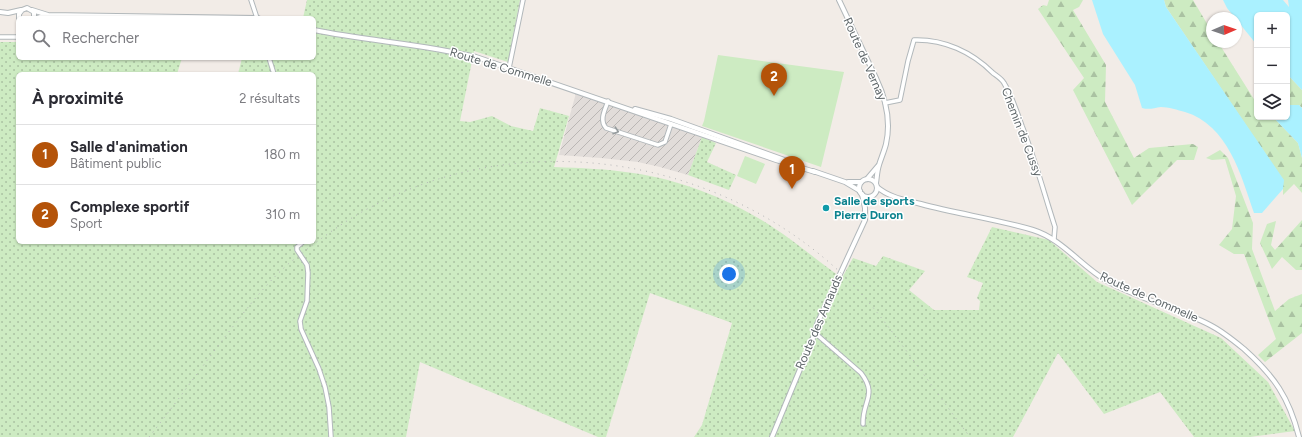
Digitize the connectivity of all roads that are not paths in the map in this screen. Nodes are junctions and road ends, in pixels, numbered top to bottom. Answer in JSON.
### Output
{"nodes":[{"id":1,"x":251,"y":0,"type":"edge"},
{"id":2,"x":523,"y":0,"type":"edge"},
{"id":3,"x":839,"y":0,"type":"edge"},
{"id":4,"x":22,"y":10,"type":"junction"},
{"id":5,"x":32,"y":10,"type":"junction"},
{"id":6,"x":0,"y":12,"type":"edge"},
{"id":7,"x":8,"y":13,"type":"junction"},
{"id":8,"x":48,"y":15,"type":"junction"},
{"id":9,"x":19,"y":16,"type":"edge"},
{"id":10,"x":35,"y":16,"type":"edge"},
{"id":11,"x":44,"y":16,"type":"edge"},
{"id":12,"x":118,"y":16,"type":"edge"},
{"id":13,"x":256,"y":16,"type":"edge"},
{"id":14,"x":16,"y":17,"type":"edge"},
{"id":15,"x":316,"y":30,"type":"edge"},
{"id":16,"x":0,"y":37,"type":"edge"},
{"id":17,"x":16,"y":37,"type":"edge"},
{"id":18,"x":270,"y":60,"type":"edge"},
{"id":19,"x":509,"y":68,"type":"junction"},
{"id":20,"x":274,"y":72,"type":"edge"},
{"id":21,"x":608,"y":101,"type":"junction"},
{"id":22,"x":885,"y":102,"type":"junction"},
{"id":23,"x":614,"y":103,"type":"junction"},
{"id":24,"x":671,"y":124,"type":"junction"},
{"id":25,"x":879,"y":166,"type":"junction"},
{"id":26,"x":816,"y":172,"type":"junction"},
{"id":27,"x":867,"y":179,"type":"junction"},
{"id":28,"x":845,"y":182,"type":"junction"},
{"id":29,"x":861,"y":182,"type":"junction"},
{"id":30,"x":876,"y":185,"type":"junction"},
{"id":31,"x":861,"y":193,"type":"junction"},
{"id":32,"x":886,"y":194,"type":"junction"},
{"id":33,"x":872,"y":196,"type":"junction"},
{"id":34,"x":865,"y":208,"type":"junction"},
{"id":35,"x":1054,"y":239,"type":"junction"},
{"id":36,"x":301,"y":244,"type":"edge"},
{"id":37,"x":815,"y":333,"type":"junction"},
{"id":38,"x":863,"y":424,"type":"dead end"},
{"id":39,"x":331,"y":437,"type":"edge"},
{"id":40,"x":772,"y":437,"type":"edge"},
{"id":41,"x":1299,"y":437,"type":"edge"}],
"edges":[{"from":1,"to":13,"type":"street"},
{"from":2,"to":19,"type":"street"},
{"from":3,"to":22,"type":"street","name":"Route de Vernay"},
{"from":4,"to":5,"type":"street"},
{"from":4,"to":7,"type":"street"},
{"from":4,"to":9,"type":"street"},
{"from":5,"to":8,"type":"street"},
{"from":5,"to":10,"type":"street"},
{"from":6,"to":7,"type":"street"},
{"from":7,"to":14,"type":"street"},
{"from":8,"to":11,"type":"street"},
{"from":8,"to":12,"type":"street"},
{"from":15,"to":19,"type":"street","name":"Route de Commelle"},
{"from":16,"to":17,"type":"street"},
{"from":18,"to":20,"type":"street"},
{"from":19,"to":21,"type":"street","name":"Route de Commelle"},
{"from":21,"to":23,"type":"street","name":"Route de Commelle"},
{"from":21,"to":24,"type":"street","one_way":true},
{"from":22,"to":25,"type":"street","name":"Route de Vernay"},
{"from":22,"to":35,"type":"street","name":"Chemin de Cussy"},
{"from":23,"to":24,"type":"street","name":"Route de Commelle"},
{"from":23,"to":26,"type":"street","name":"Route de Commelle"},
{"from":24,"to":26,"type":"street","name":"Route de Commelle"},
{"from":25,"to":27,"type":"street","name":"Route de Vernay"},
{"from":25,"to":30,"type":"street","name":"Route de Vernay"},
{"from":26,"to":28,"type":"street","name":"Route de Commelle"},
{"from":27,"to":29,"type":"street"},
{"from":27,"to":30,"type":"street"},
{"from":28,"to":29,"type":"street","name":"Route de Commelle"},
{"from":28,"to":31,"type":"street","name":"Route de Commelle"},
{"from":29,"to":31,"type":"street"},
{"from":30,"to":32,"type":"street","name":"Route de Commelle"},
{"from":30,"to":33,"type":"street"},
{"from":31,"to":33,"type":"street"},
{"from":31,"to":34,"type":"street","name":"Route des Arnauds"},
{"from":32,"to":33,"type":"street","name":"Route de Commelle"},
{"from":32,"to":35,"type":"street","name":"Route de Commelle"},
{"from":33,"to":34,"type":"street","name":"Route des Arnauds"},
{"from":34,"to":37,"type":"street","name":"Route des Arnauds"},
{"from":35,"to":41,"type":"street","name":"Route de Commelle"},
{"from":36,"to":39,"type":"street"},
{"from":37,"to":38,"type":"street"},
{"from":37,"to":40,"type":"street","name":"Route des Arnauds"}]}
